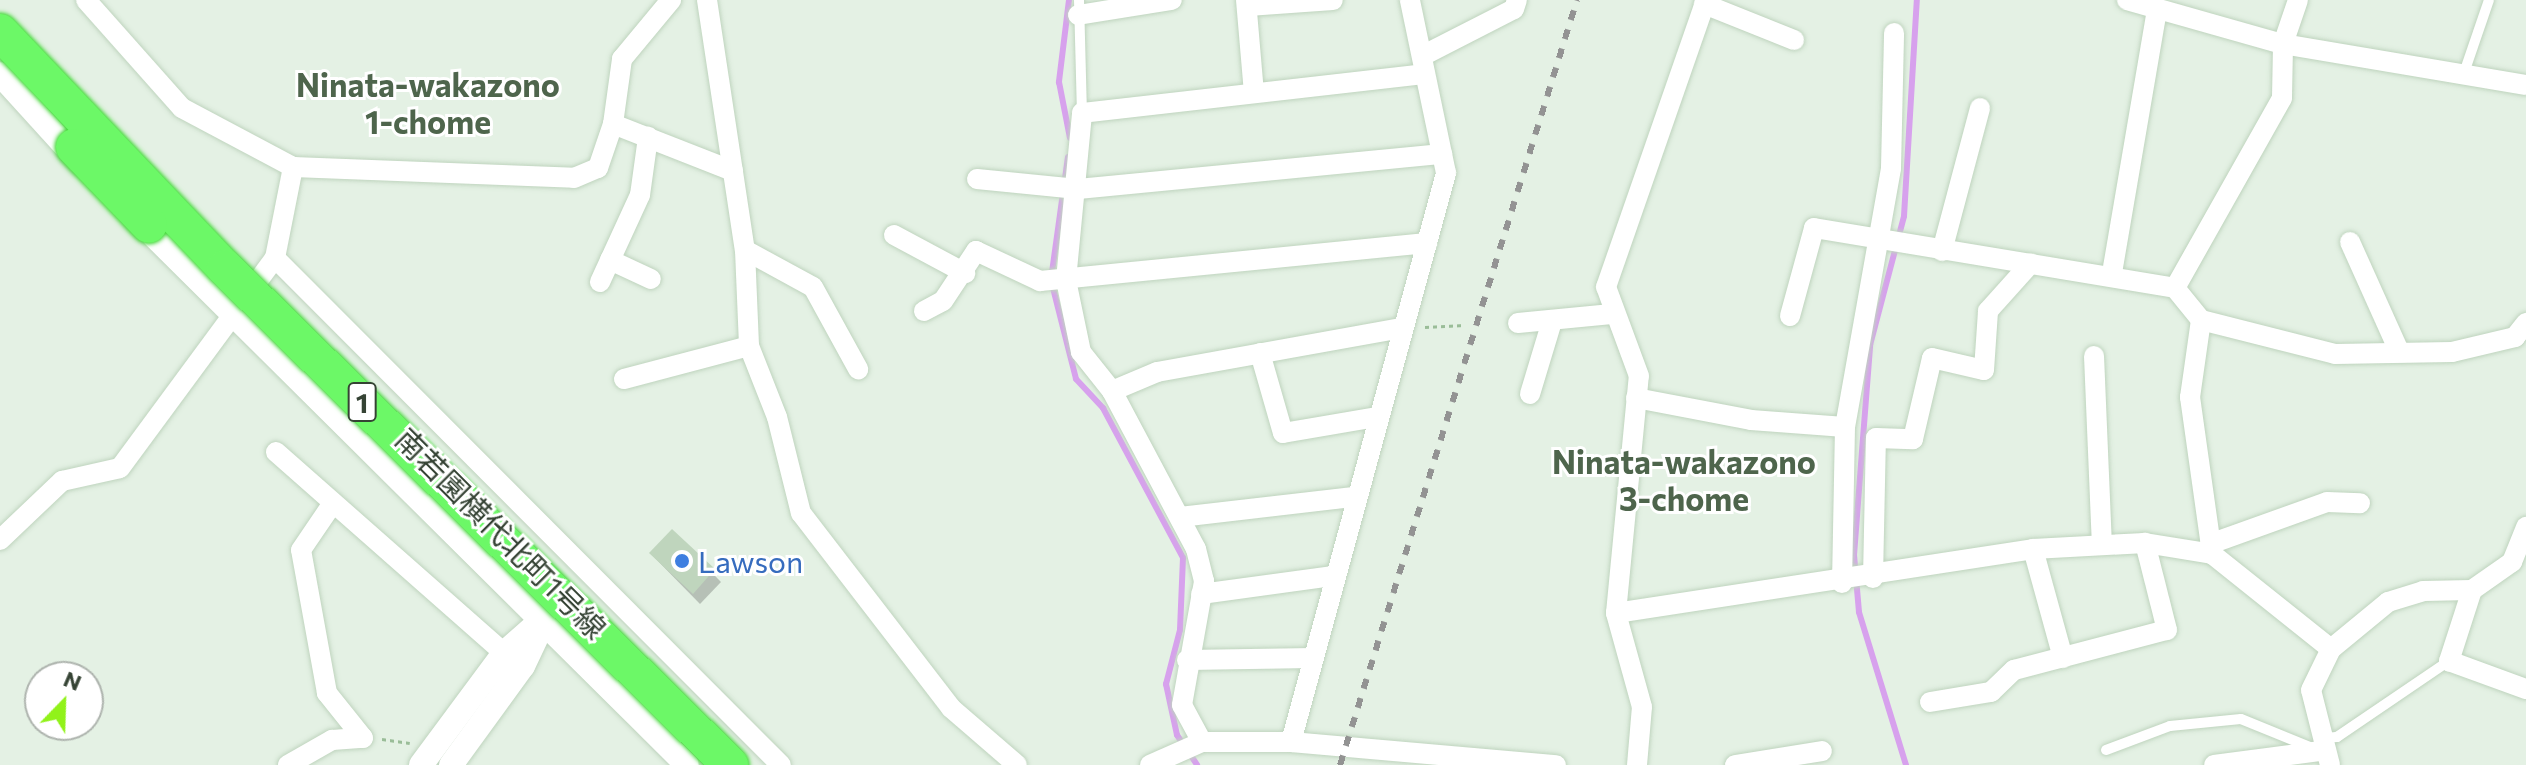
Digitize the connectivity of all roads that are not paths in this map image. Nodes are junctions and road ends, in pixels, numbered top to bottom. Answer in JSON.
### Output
{"nodes":[{"id":1,"x":86,"y":0,"type":"edge"},
{"id":2,"x":671,"y":0,"type":"edge"},
{"id":3,"x":707,"y":0,"type":"edge"},
{"id":4,"x":1333,"y":0,"type":"edge"},
{"id":5,"x":1410,"y":0,"type":"edge"},
{"id":6,"x":1517,"y":0,"type":"edge"},
{"id":7,"x":2127,"y":0,"type":"edge"},
{"id":8,"x":2298,"y":0,"type":"edge"},
{"id":9,"x":2489,"y":0,"type":"edge"},
{"id":10,"x":1162,"y":1,"type":"edge"},
{"id":11,"x":1705,"y":2,"type":"edge"},
{"id":12,"x":1247,"y":3,"type":"edge"},
{"id":13,"x":1078,"y":7,"type":"edge"},
{"id":14,"x":2157,"y":10,"type":"junction"},
{"id":15,"x":0,"y":25,"type":"edge"},
{"id":16,"x":0,"y":32,"type":"edge"},
{"id":17,"x":1894,"y":33,"type":"dead end"},
{"id":18,"x":1794,"y":40,"type":"dead end"},
{"id":19,"x":2283,"y":44,"type":"junction"},
{"id":20,"x":0,"y":65,"type":"edge"},
{"id":21,"x":1423,"y":65,"type":"junction"},
{"id":22,"x":2464,"y":73,"type":"junction"},
{"id":23,"x":0,"y":74,"type":"edge"},
{"id":24,"x":2526,"y":85,"type":"edge"},
{"id":25,"x":1254,"y":93,"type":"junction"},
{"id":26,"x":1980,"y":108,"type":"dead end"},
{"id":27,"x":1082,"y":113,"type":"junction"},
{"id":28,"x":613,"y":124,"type":"junction"},
{"id":29,"x":648,"y":137,"type":"junction"},
{"id":30,"x":1442,"y":154,"type":"junction"},
{"id":31,"x":293,"y":167,"type":"junction"},
{"id":32,"x":733,"y":171,"type":"junction"},
{"id":33,"x":977,"y":179,"type":"dead end"},
{"id":34,"x":1067,"y":187,"type":"junction"},
{"id":35,"x":894,"y":235,"type":"dead end"},
{"id":36,"x":2350,"y":242,"type":"dead end"},
{"id":37,"x":1427,"y":243,"type":"junction"},
{"id":38,"x":1879,"y":243,"type":"junction"},
{"id":39,"x":745,"y":250,"type":"junction"},
{"id":40,"x":1942,"y":251,"type":"junction"},
{"id":41,"x":275,"y":258,"type":"junction"},
{"id":42,"x":610,"y":260,"type":"junction"},
{"id":43,"x":2031,"y":263,"type":"junction"},
{"id":44,"x":965,"y":273,"type":"junction"},
{"id":45,"x":2112,"y":273,"type":"junction"},
{"id":46,"x":651,"y":279,"type":"dead end"},
{"id":47,"x":1054,"y":281,"type":"junction"},
{"id":48,"x":600,"y":282,"type":"dead end"},
{"id":49,"x":2175,"y":288,"type":"junction"},
{"id":50,"x":255,"y":291,"type":"junction"},
{"id":51,"x":924,"y":311,"type":"dead end"},
{"id":52,"x":1612,"y":314,"type":"junction"},
{"id":53,"x":1790,"y":316,"type":"dead end"},
{"id":54,"x":237,"y":317,"type":"junction"},
{"id":55,"x":2201,"y":320,"type":"junction"},
{"id":56,"x":1552,"y":321,"type":"junction"},
{"id":57,"x":1518,"y":323,"type":"dead end"},
{"id":58,"x":2526,"y":323,"type":"edge"},
{"id":59,"x":1402,"y":328,"type":"junction"},
{"id":60,"x":749,"y":346,"type":"junction"},
{"id":61,"x":2398,"y":349,"type":"junction"},
{"id":62,"x":1260,"y":353,"type":"junction"},
{"id":63,"x":2094,"y":356,"type":"dead end"},
{"id":64,"x":858,"y":369,"type":"dead end"},
{"id":65,"x":624,"y":379,"type":"dead end"},
{"id":66,"x":1112,"y":391,"type":"junction"},
{"id":67,"x":1530,"y":394,"type":"dead end"},
{"id":68,"x":1636,"y":398,"type":"junction"},
{"id":69,"x":1377,"y":417,"type":"junction"},
{"id":70,"x":1845,"y":427,"type":"junction"},
{"id":71,"x":276,"y":452,"type":"dead end"},
{"id":72,"x":1354,"y":497,"type":"junction"},
{"id":73,"x":333,"y":503,"type":"junction"},
{"id":74,"x":2360,"y":503,"type":"dead end"},
{"id":75,"x":1180,"y":517,"type":"junction"},
{"id":76,"x":2526,"y":527,"type":"edge"},
{"id":77,"x":0,"y":540,"type":"edge"},
{"id":78,"x":2145,"y":543,"type":"junction"},
{"id":79,"x":2102,"y":545,"type":"junction"},
{"id":80,"x":2033,"y":549,"type":"junction"},
{"id":81,"x":2211,"y":549,"type":"junction"},
{"id":82,"x":1332,"y":576,"type":"junction"},
{"id":83,"x":1873,"y":578,"type":"junction"},
{"id":84,"x":1842,"y":583,"type":"junction"},
{"id":85,"x":2472,"y":590,"type":"junction"},
{"id":86,"x":1201,"y":594,"type":"junction"},
{"id":87,"x":564,"y":595,"type":"junction"},
{"id":88,"x":1616,"y":613,"type":"junction"},
{"id":89,"x":544,"y":622,"type":"junction"},
{"id":90,"x":2331,"y":649,"type":"junction"},
{"id":91,"x":504,"y":653,"type":"junction"},
{"id":92,"x":1313,"y":658,"type":"junction"},
{"id":93,"x":2063,"y":658,"type":"junction"},
{"id":94,"x":1187,"y":660,"type":"junction"},
{"id":95,"x":2449,"y":661,"type":"junction"},
{"id":96,"x":2526,"y":689,"type":"edge"},
{"id":97,"x":1930,"y":702,"type":"dead end"},
{"id":98,"x":1202,"y":742,"type":"junction"},
{"id":99,"x":1291,"y":742,"type":"junction"},
{"id":100,"x":2106,"y":750,"type":"dead end"},
{"id":101,"x":1822,"y":751,"type":"dead end"},
{"id":102,"x":2323,"y":751,"type":"edge"},
{"id":103,"x":435,"y":759,"type":"edge"},
{"id":104,"x":288,"y":765,"type":"edge"},
{"id":105,"x":687,"y":765,"type":"edge"},
{"id":106,"x":698,"y":765,"type":"edge"},
{"id":107,"x":733,"y":765,"type":"edge"},
{"id":108,"x":781,"y":765,"type":"edge"},
{"id":109,"x":1017,"y":765,"type":"edge"},
{"id":110,"x":1150,"y":765,"type":"edge"},
{"id":111,"x":1556,"y":765,"type":"edge"},
{"id":112,"x":1637,"y":765,"type":"edge"},
{"id":113,"x":1735,"y":765,"type":"edge"},
{"id":114,"x":2214,"y":765,"type":"edge"}],
"edges":[{"from":1,"to":31,"type":"street"},
{"from":2,"to":28,"type":"street"},
{"from":3,"to":32,"type":"street"},
{"from":4,"to":12,"type":"street"},
{"from":5,"to":21,"type":"street"},
{"from":6,"to":21,"type":"street"},
{"from":7,"to":14,"type":"street"},
{"from":8,"to":19,"type":"street"},
{"from":9,"to":22,"type":"lane"},
{"from":10,"to":13,"type":"street"},
{"from":11,"to":18,"type":"street"},
{"from":11,"to":52,"type":"street"},
{"from":12,"to":25,"type":"street"},
{"from":13,"to":27,"type":"lane"},
{"from":14,"to":19,"type":"street"},
{"from":14,"to":45,"type":"street"},
{"from":15,"to":50,"type":"street","name":"南若園横代北町1号線"},
{"from":16,"to":107,"type":"highway","number":"1","bridge":true},
{"from":17,"to":38,"type":"street"},
{"from":19,"to":22,"type":"street"},
{"from":19,"to":49,"type":"street"},
{"from":20,"to":106,"type":"highway","number":"1","bridge":true},
{"from":21,"to":25,"type":"street"},
{"from":21,"to":30,"type":"street"},
{"from":22,"to":24,"type":"street"},
{"from":23,"to":54,"type":"street","name":"南若園横代北町1号線"},
{"from":25,"to":27,"type":"street"},
{"from":26,"to":40,"type":"street"},
{"from":27,"to":34,"type":"street"},
{"from":28,"to":29,"type":"street"},
{"from":28,"to":31,"type":"street"},
{"from":29,"to":32,"type":"street"},
{"from":29,"to":42,"type":"street"},
{"from":30,"to":34,"type":"street"},
{"from":30,"to":37,"type":"street"},
{"from":31,"to":41,"type":"street"},
{"from":32,"to":39,"type":"street"},
{"from":33,"to":34,"type":"street"},
{"from":34,"to":47,"type":"street"},
{"from":35,"to":44,"type":"street"},
{"from":36,"to":61,"type":"street"},
{"from":37,"to":47,"type":"street"},
{"from":37,"to":59,"type":"street"},
{"from":38,"to":40,"type":"street"},
{"from":38,"to":53,"type":"street"},
{"from":38,"to":70,"type":"street"},
{"from":39,"to":60,"type":"street"},
{"from":39,"to":64,"type":"street"},
{"from":40,"to":43,"type":"street"},
{"from":41,"to":50,"type":"street"},
{"from":41,"to":108,"type":"street"},
{"from":42,"to":46,"type":"street"},
{"from":42,"to":48,"type":"street"},
{"from":43,"to":45,"type":"street"},
{"from":43,"to":83,"type":"street"},
{"from":44,"to":47,"type":"street"},
{"from":44,"to":51,"type":"street"},
{"from":45,"to":49,"type":"street"},
{"from":47,"to":66,"type":"street"},
{"from":49,"to":55,"type":"street"},
{"from":50,"to":54,"type":"street"},
{"from":50,"to":87,"type":"street","name":"南若園横代北町1号線"},
{"from":52,"to":56,"type":"street"},
{"from":52,"to":68,"type":"street"},
{"from":54,"to":77,"type":"street"},
{"from":54,"to":89,"type":"street","name":"南若園横代北町1号線"},
{"from":55,"to":61,"type":"street"},
{"from":55,"to":81,"type":"street"},
{"from":56,"to":57,"type":"street"},
{"from":56,"to":67,"type":"street"},
{"from":58,"to":61,"type":"street"},
{"from":59,"to":62,"type":"street"},
{"from":59,"to":69,"type":"street"},
{"from":60,"to":65,"type":"street"},
{"from":60,"to":109,"type":"street"},
{"from":62,"to":66,"type":"street"},
{"from":62,"to":69,"type":"street"},
{"from":63,"to":79,"type":"street"},
{"from":66,"to":75,"type":"street"},
{"from":68,"to":70,"type":"street"},
{"from":68,"to":88,"type":"street"},
{"from":69,"to":72,"type":"street"},
{"from":70,"to":84,"type":"street"},
{"from":71,"to":73,"type":"street"},
{"from":72,"to":75,"type":"street"},
{"from":72,"to":82,"type":"street"},
{"from":73,"to":91,"type":"street"},
{"from":73,"to":104,"type":"street"},
{"from":74,"to":81,"type":"street"},
{"from":75,"to":86,"type":"street"},
{"from":76,"to":85,"type":"street"},
{"from":78,"to":79,"type":"street"},
{"from":78,"to":81,"type":"street"},
{"from":78,"to":93,"type":"street"},
{"from":79,"to":80,"type":"street"},
{"from":80,"to":83,"type":"street"},
{"from":80,"to":93,"type":"street"},
{"from":81,"to":90,"type":"street"},
{"from":82,"to":86,"type":"street"},
{"from":82,"to":92,"type":"street"},
{"from":83,"to":84,"type":"street"},
{"from":84,"to":88,"type":"street"},
{"from":85,"to":90,"type":"street"},
{"from":85,"to":95,"type":"street"},
{"from":86,"to":94,"type":"street"},
{"from":87,"to":89,"type":"street"},
{"from":87,"to":107,"type":"street","name":"南若園横代北町1号線"},
{"from":88,"to":112,"type":"street"},
{"from":89,"to":91,"type":"street"},
{"from":89,"to":103,"type":"street"},
{"from":89,"to":105,"type":"street","name":"南若園横代北町1号線"},
{"from":90,"to":102,"type":"street"},
{"from":91,"to":103,"type":"street"},
{"from":92,"to":94,"type":"street"},
{"from":92,"to":99,"type":"street"},
{"from":93,"to":97,"type":"street"},
{"from":94,"to":98,"type":"street"},
{"from":95,"to":96,"type":"street"},
{"from":95,"to":102,"type":"lane"},
{"from":98,"to":99,"type":"street"},
{"from":98,"to":110,"type":"street"},
{"from":99,"to":111,"type":"street"},
{"from":100,"to":102,"type":"lane"},
{"from":101,"to":113,"type":"street"},
{"from":102,"to":114,"type":"street"}]}
